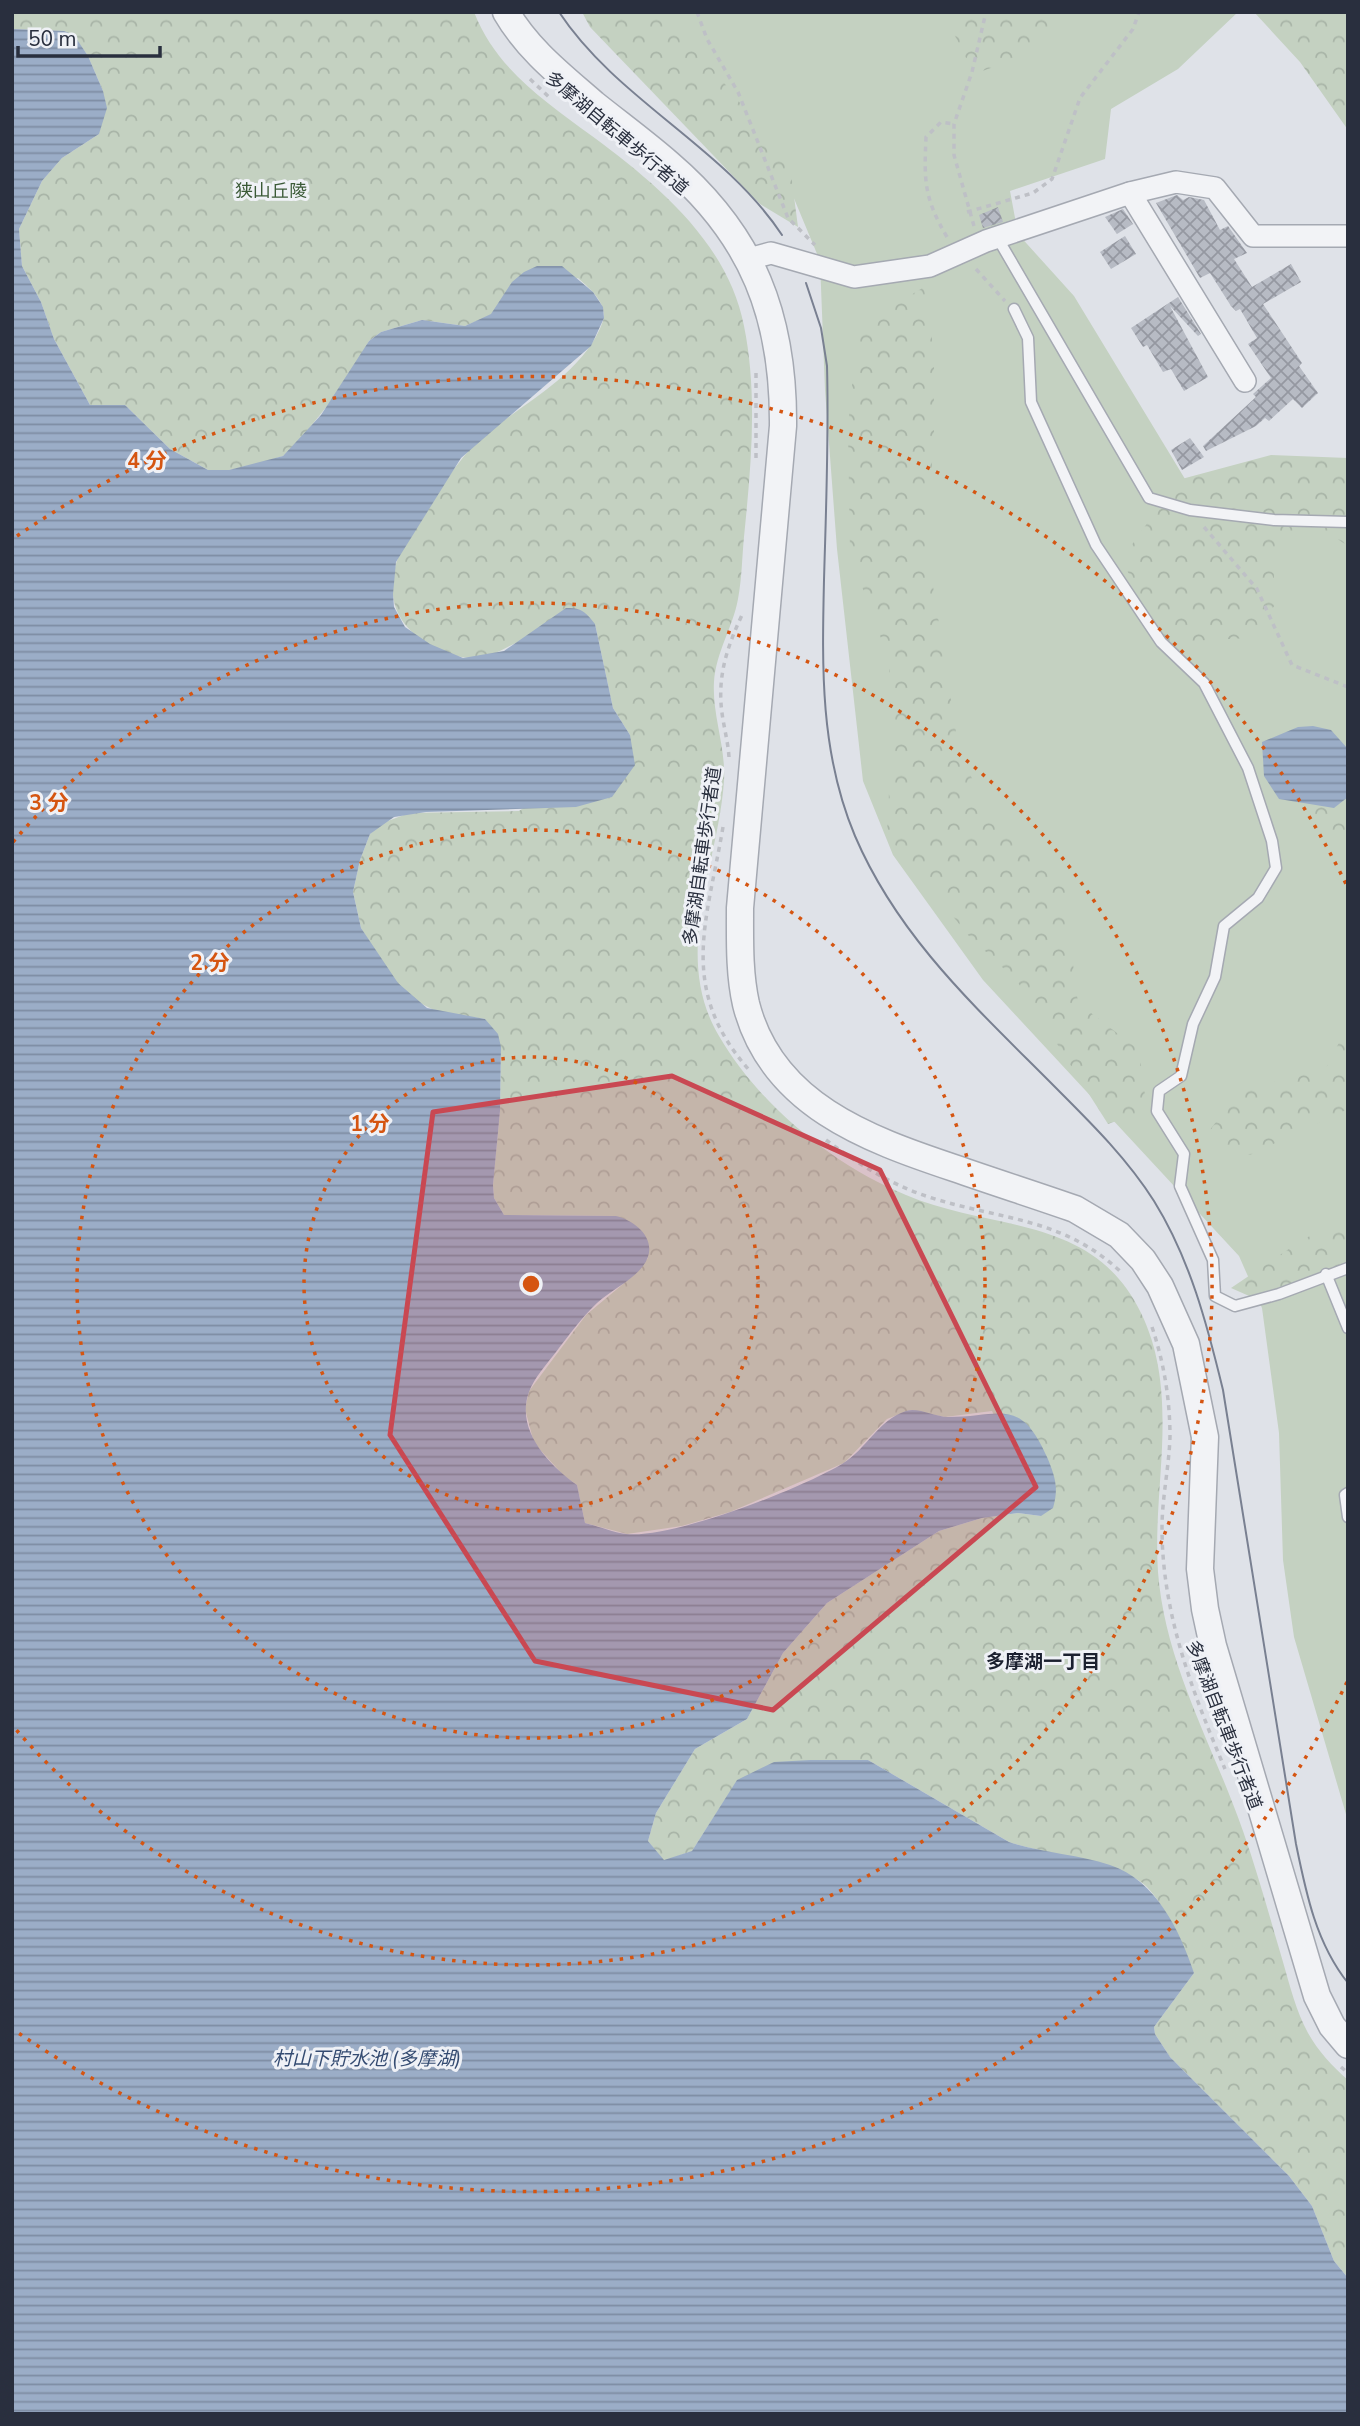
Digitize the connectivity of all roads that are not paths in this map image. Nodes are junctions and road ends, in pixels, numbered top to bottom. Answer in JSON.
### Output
{"nodes":[{"id":1,"x":506,"y":12,"type":"edge"},
{"id":2,"x":1130,"y":193,"type":"junction"},
{"id":3,"x":1348,"y":236,"type":"edge"},
{"id":4,"x":989,"y":241,"type":"junction"},
{"id":5,"x":749,"y":259,"type":"junction"},
{"id":6,"x":1014,"y":309,"type":"dead end"},
{"id":7,"x":1245,"y":381,"type":"dead end"},
{"id":8,"x":1348,"y":522,"type":"edge"},
{"id":9,"x":1348,"y":1268,"type":"edge"},
{"id":10,"x":1326,"y":1274,"type":"junction"},
{"id":11,"x":1348,"y":1328,"type":"edge"},
{"id":12,"x":1348,"y":1493,"type":"edge"},
{"id":13,"x":1348,"y":1517,"type":"edge"},
{"id":14,"x":1343,"y":2055,"type":"edge"}],
"edges":[{"from":1,"to":5,"type":"street"},
{"from":2,"to":3,"type":"street"},
{"from":2,"to":4,"type":"street"},
{"from":2,"to":7,"type":"street"},
{"from":4,"to":5,"type":"street"},
{"from":4,"to":8,"type":"lane"},
{"from":5,"to":14,"type":"street"},
{"from":6,"to":10,"type":"lane"},
{"from":9,"to":10,"type":"lane"},
{"from":10,"to":11,"type":"lane"},
{"from":12,"to":13,"type":"lane"}]}
